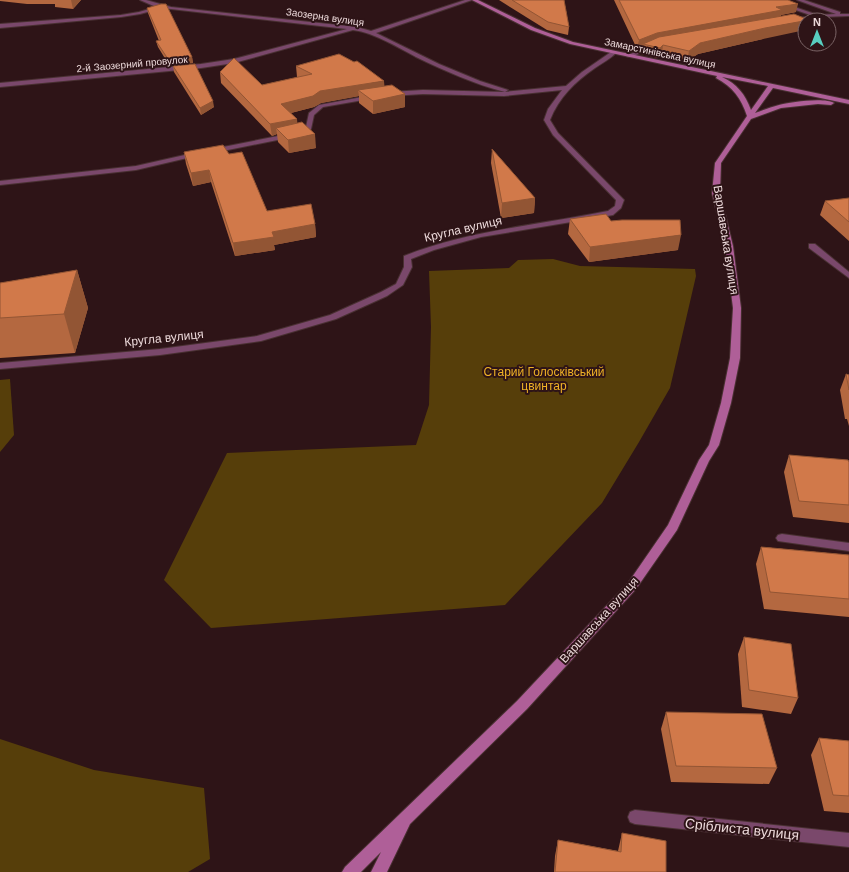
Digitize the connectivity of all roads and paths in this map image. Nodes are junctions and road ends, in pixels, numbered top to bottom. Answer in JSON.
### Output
{"nodes":[{"id":1,"x":142,"y":0,"type":"edge"},
{"id":2,"x":470,"y":0,"type":"edge"},
{"id":3,"x":474,"y":0,"type":"edge"},
{"id":4,"x":769,"y":0,"type":"edge"},
{"id":5,"x":799,"y":0,"type":"edge"},
{"id":6,"x":162,"y":6,"type":"junction"},
{"id":7,"x":807,"y":12,"type":"edge"},
{"id":8,"x":837,"y":14,"type":"edge"},
{"id":9,"x":842,"y":14,"type":"junction"},
{"id":10,"x":849,"y":15,"type":"edge"},
{"id":11,"x":797,"y":20,"type":"edge"},
{"id":12,"x":783,"y":22,"type":"edge"},
{"id":13,"x":0,"y":26,"type":"edge"},
{"id":14,"x":357,"y":29,"type":"junction"},
{"id":15,"x":371,"y":33,"type":"junction"},
{"id":16,"x":656,"y":46,"type":"edge"},
{"id":17,"x":613,"y":53,"type":"junction"},
{"id":18,"x":629,"y":56,"type":"junction"},
{"id":19,"x":704,"y":71,"type":"junction"},
{"id":20,"x":772,"y":84,"type":"junction"},
{"id":21,"x":0,"y":85,"type":"edge"},
{"id":22,"x":566,"y":88,"type":"junction"},
{"id":23,"x":519,"y":93,"type":"junction"},
{"id":24,"x":849,"y":103,"type":"edge"},
{"id":25,"x":750,"y":117,"type":"junction"},
{"id":26,"x":0,"y":183,"type":"edge"},
{"id":27,"x":812,"y":246,"type":"dead end"},
{"id":28,"x":849,"y":276,"type":"edge"},
{"id":29,"x":0,"y":366,"type":"edge"},
{"id":30,"x":782,"y":538,"type":"dead end"},
{"id":31,"x":849,"y":547,"type":"edge"},
{"id":32,"x":407,"y":817,"type":"junction"},
{"id":33,"x":635,"y":817,"type":"dead end"},
{"id":34,"x":849,"y":840,"type":"edge"},
{"id":35,"x":350,"y":872,"type":"edge"},
{"id":36,"x":379,"y":872,"type":"edge"}],
"edges":[{"from":1,"to":6,"type":"street","name":"Заозерна вулиця"},
{"from":2,"to":15,"type":"street"},
{"from":3,"to":17,"type":"main road","name":"Замарстинівська вулиця"},
{"from":4,"to":7,"type":"street"},
{"from":5,"to":9,"type":"street"},
{"from":6,"to":13,"type":"street"},
{"from":6,"to":14,"type":"street","name":"Заозерна вулиця"},
{"from":8,"to":9,"type":"street"},
{"from":9,"to":10,"type":"street"},
{"from":11,"to":12,"type":"street"},
{"from":14,"to":15,"type":"street","name":"Заозерна вулиця"},
{"from":14,"to":21,"type":"street","name":"2-й Заозерний провулок"},
{"from":15,"to":23,"type":"street","name":"Заозерна вулиця"},
{"from":16,"to":18,"type":"street"},
{"from":17,"to":18,"type":"main road","name":"Замарстинівська вулиця"},
{"from":17,"to":22,"type":"street","name":"Кругла вулиця"},
{"from":18,"to":19,"type":"main road","name":"Замарстинівська вулиця"},
{"from":19,"to":20,"type":"main road","name":"Замарстинівська вулиця"},
{"from":19,"to":25,"type":"main road"},
{"from":20,"to":24,"type":"main road","name":"Замарстинівська вулиця"},
{"from":20,"to":25,"type":"main road","name":"Варшавська вулиця"},
{"from":22,"to":23,"type":"street"},
{"from":22,"to":29,"type":"street","name":"Кругла вулиця"},
{"from":23,"to":26,"type":"street"},
{"from":24,"to":25,"type":"main road"},
{"from":25,"to":32,"type":"main road","name":"Варшавська вулиця"},
{"from":27,"to":28,"type":"street"},
{"from":30,"to":31,"type":"street"},
{"from":32,"to":35,"type":"main road","name":"Варшавська вулиця"},
{"from":32,"to":36,"type":"main road"},
{"from":33,"to":34,"type":"street","name":"Сріблиста вулиця"}]}
